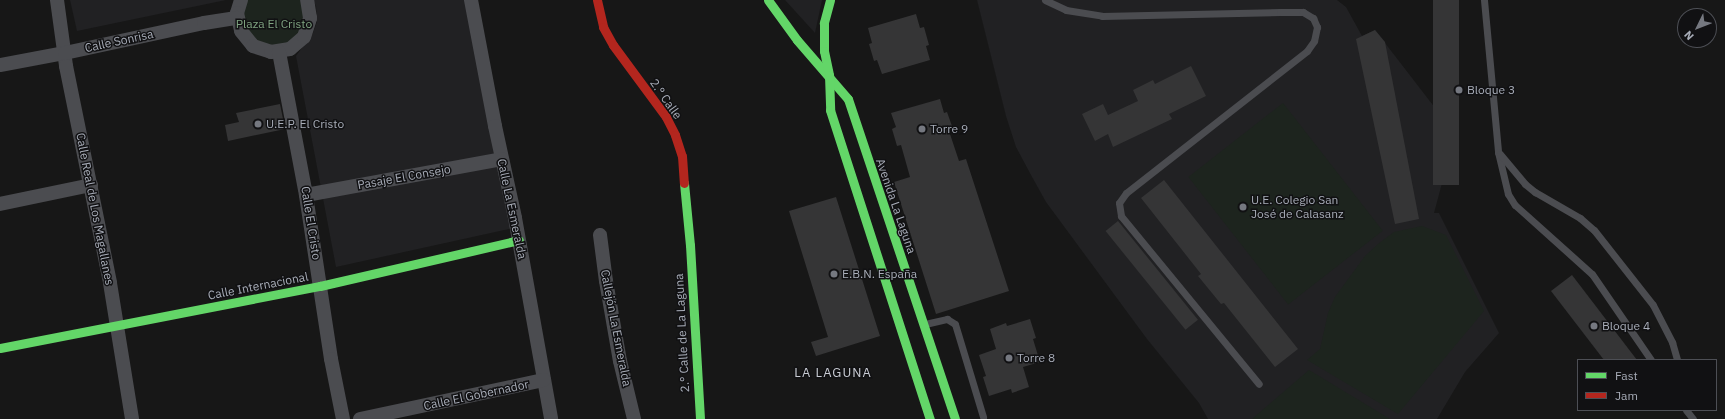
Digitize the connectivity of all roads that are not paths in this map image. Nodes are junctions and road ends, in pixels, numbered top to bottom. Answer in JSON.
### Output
{"nodes":[{"id":1,"x":57,"y":0,"type":"edge"},
{"id":2,"x":241,"y":0,"type":"edge"},
{"id":3,"x":307,"y":0,"type":"edge"},
{"id":4,"x":471,"y":0,"type":"edge"},
{"id":5,"x":597,"y":0,"type":"edge"},
{"id":6,"x":768,"y":0,"type":"edge"},
{"id":7,"x":830,"y":0,"type":"edge"},
{"id":8,"x":1046,"y":0,"type":"edge"},
{"id":9,"x":1484,"y":0,"type":"edge"},
{"id":10,"x":237,"y":18,"type":"junction"},
{"id":11,"x":279,"y":52,"type":"junction"},
{"id":12,"x":65,"y":53,"type":"junction"},
{"id":13,"x":0,"y":65,"type":"edge"},
{"id":14,"x":829,"y":75,"type":"junction"},
{"id":15,"x":1498,"y":152,"type":"junction"},
{"id":16,"x":502,"y":159,"type":"junction"},
{"id":17,"x":91,"y":185,"type":"junction"},
{"id":18,"x":306,"y":195,"type":"junction"},
{"id":19,"x":0,"y":204,"type":"edge"},
{"id":20,"x":600,"y":236,"type":"dead end"},
{"id":21,"x":519,"y":240,"type":"junction"},
{"id":22,"x":690,"y":245,"type":"joint"},
{"id":23,"x":320,"y":286,"type":"junction"},
{"id":24,"x":923,"y":325,"type":"junction"},
{"id":25,"x":116,"y":326,"type":"junction"},
{"id":26,"x":0,"y":348,"type":"edge"},
{"id":27,"x":1650,"y":359,"type":"edge"},
{"id":28,"x":1677,"y":359,"type":"edge"},
{"id":29,"x":544,"y":380,"type":"junction"},
{"id":30,"x":1259,"y":384,"type":"dead end"},
{"id":31,"x":1687,"y":411,"type":"edge"},
{"id":32,"x":983,"y":417,"type":"dead end"},
{"id":33,"x":132,"y":419,"type":"edge"},
{"id":34,"x":343,"y":419,"type":"edge"},
{"id":35,"x":360,"y":419,"type":"edge"},
{"id":36,"x":551,"y":419,"type":"edge"},
{"id":37,"x":634,"y":419,"type":"edge"},
{"id":38,"x":700,"y":419,"type":"edge"},
{"id":39,"x":930,"y":419,"type":"edge"},
{"id":40,"x":955,"y":419,"type":"edge"},
{"id":41,"x":1693,"y":419,"type":"edge"}],
"edges":[{"from":1,"to":12,"type":"street","name":"Calle Real de Los Magallanes"},
{"from":2,"to":10,"type":"street"},
{"from":3,"to":11,"type":"street"},
{"from":4,"to":16,"type":"street","name":"Calle La Esmeralda"},
{"from":5,"to":22,"type":"street","name":"2.° Calle"},
{"from":6,"to":14,"type":"street","name":"Avenida La Laguna"},
{"from":7,"to":14,"type":"street","name":"Avenida La Laguna"},
{"from":8,"to":30,"type":"lane"},
{"from":9,"to":15,"type":"lane"},
{"from":10,"to":11,"type":"street"},
{"from":10,"to":12,"type":"street","name":"Calle Sonrisa"},
{"from":11,"to":18,"type":"street","name":"Calle El Cristo"},
{"from":12,"to":13,"type":"street","name":"Calle Sonrisa"},
{"from":12,"to":17,"type":"street","name":"Calle Real de Los Magallanes"},
{"from":14,"to":24,"type":"street","name":"Avenida La Laguna"},
{"from":14,"to":39,"type":"street","name":"Avenida La Laguna"},
{"from":15,"to":27,"type":"lane"},
{"from":15,"to":28,"type":"lane"},
{"from":16,"to":18,"type":"street","name":"Pasaje El Consejo"},
{"from":16,"to":21,"type":"street","name":"Calle La Esmeralda"},
{"from":17,"to":19,"type":"street"},
{"from":17,"to":25,"type":"street","name":"Calle Real de Los Magallanes"},
{"from":18,"to":23,"type":"street","name":"Calle El Cristo"},
{"from":20,"to":37,"type":"street","name":"Callejón La Esmeralda"},
{"from":21,"to":23,"type":"street","name":"Calle Internacional"},
{"from":21,"to":29,"type":"street","name":"Calle La Esmeralda"},
{"from":22,"to":38,"type":"street","name":"2.° Calle de La Laguna"},
{"from":23,"to":25,"type":"street","name":"Calle Internacional"},
{"from":23,"to":34,"type":"street","name":"Calle El Cristo"},
{"from":24,"to":32,"type":"lane"},
{"from":24,"to":40,"type":"street","name":"Avenida La Laguna"},
{"from":25,"to":26,"type":"street","name":"Calle Internacional"},
{"from":25,"to":33,"type":"street","name":"Calle Real de Los Magallanes"},
{"from":29,"to":35,"type":"street","name":"Calle El Gobernador"},
{"from":29,"to":36,"type":"street","name":"Calle La Esmeralda"},
{"from":31,"to":41,"type":"lane"}]}
